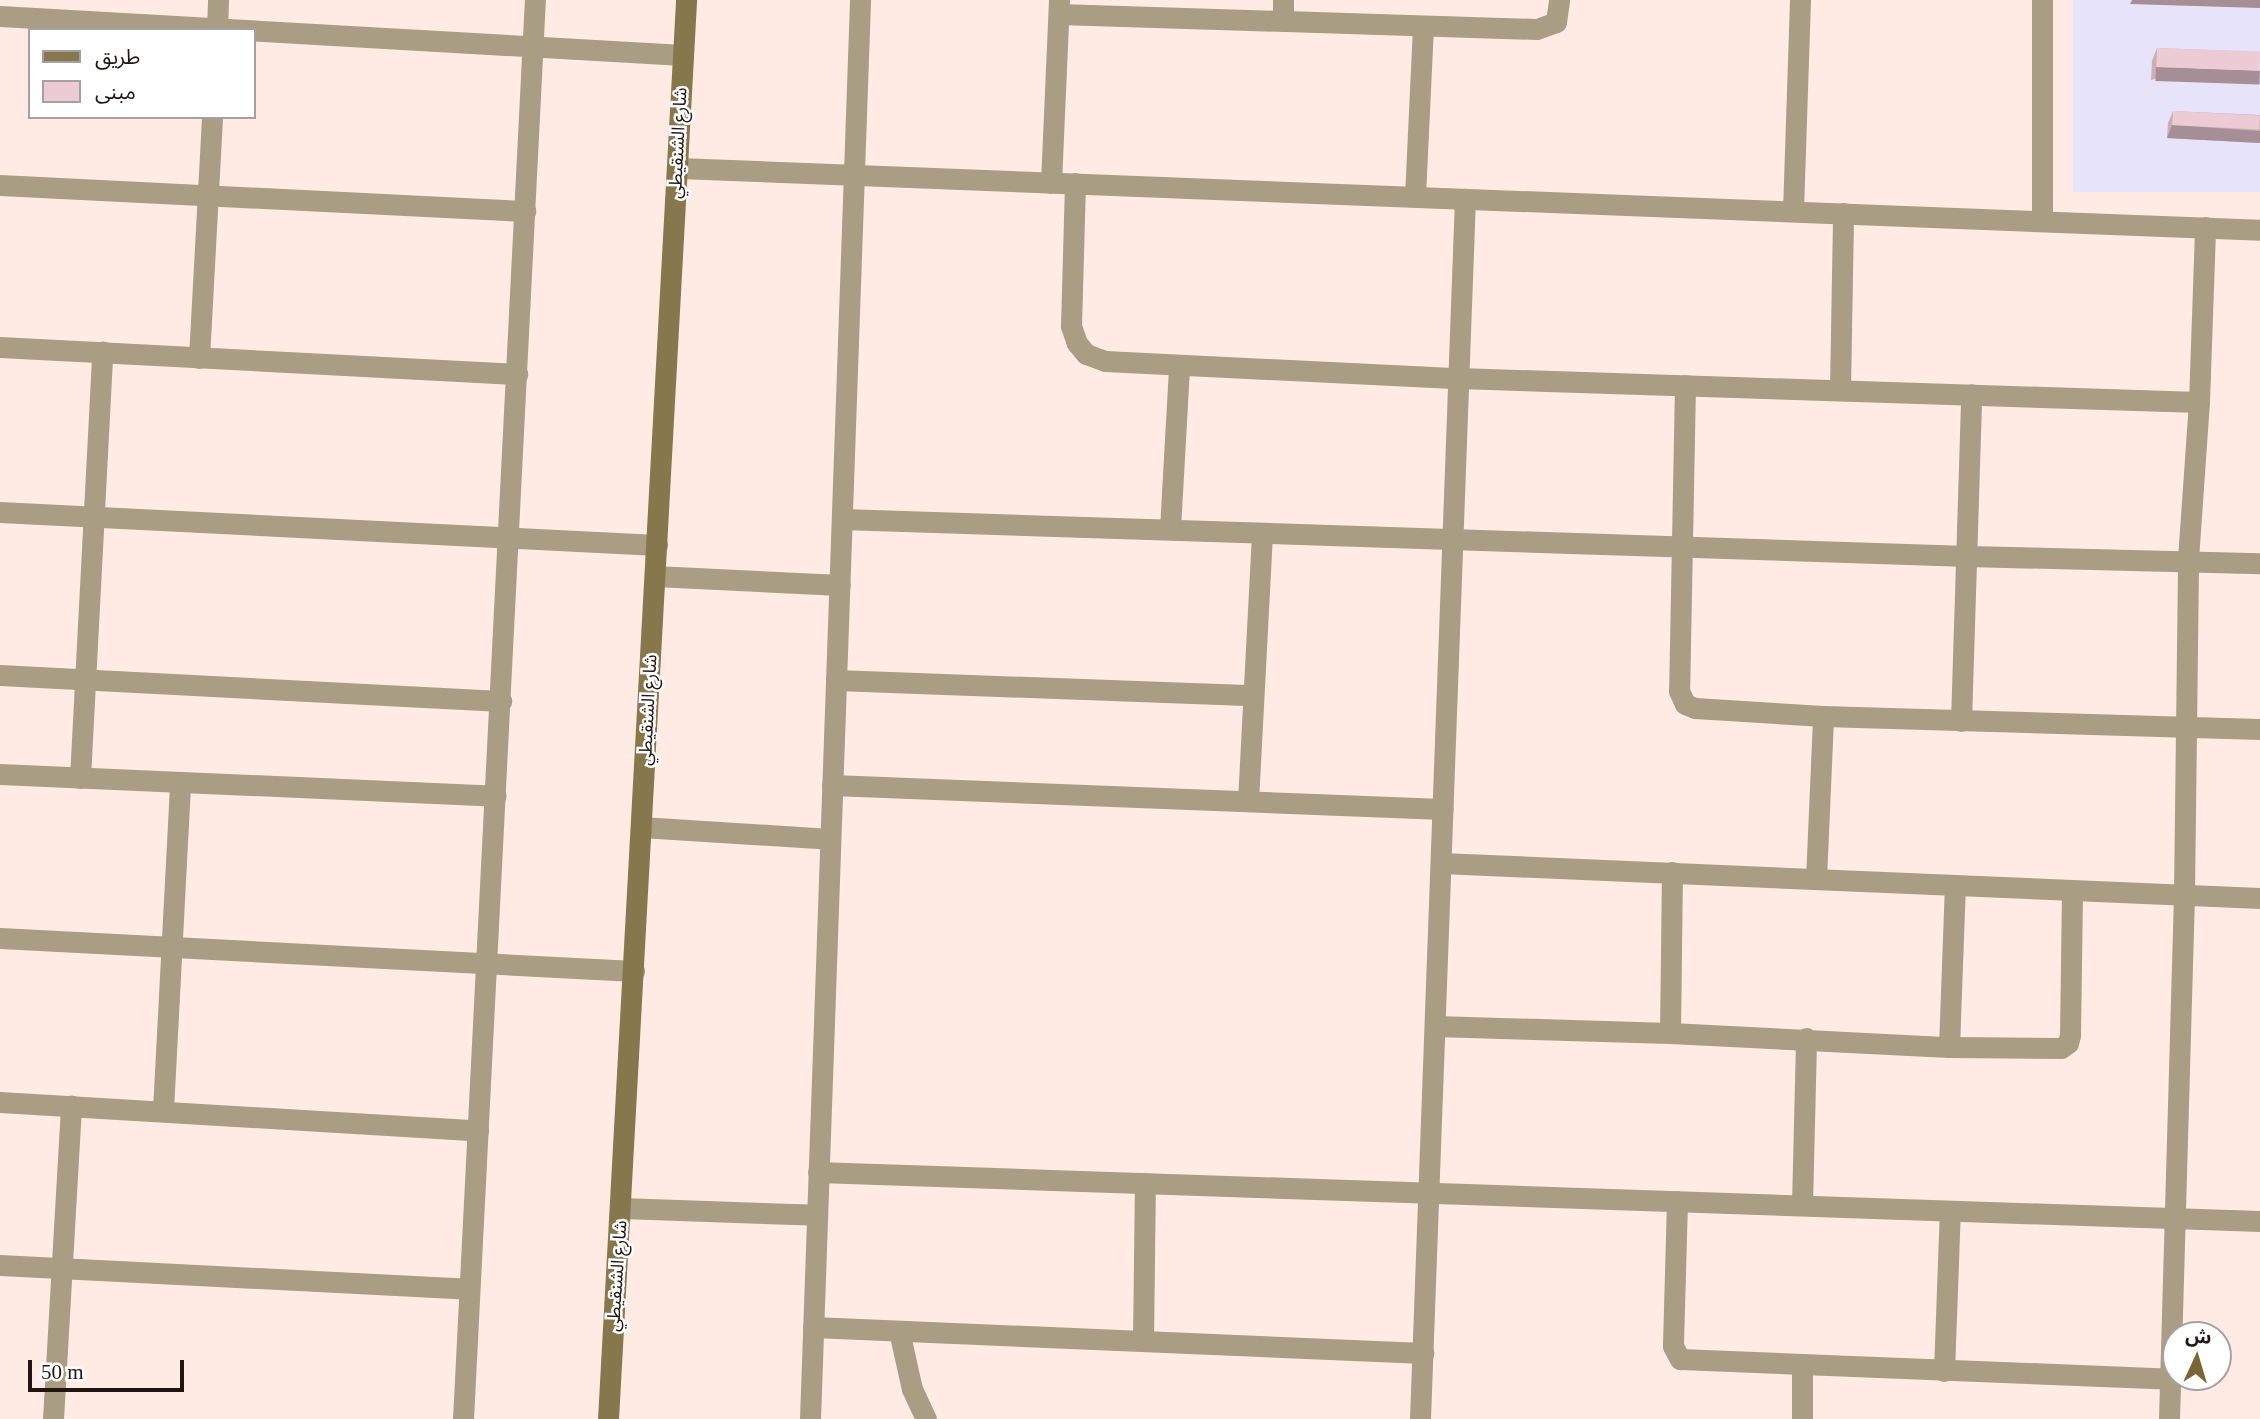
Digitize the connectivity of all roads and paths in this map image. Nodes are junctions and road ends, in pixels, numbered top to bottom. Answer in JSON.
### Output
{"nodes":[{"id":1,"x":218,"y":0,"type":"edge"},
{"id":2,"x":535,"y":0,"type":"edge"},
{"id":3,"x":686,"y":0,"type":"edge"},
{"id":4,"x":860,"y":0,"type":"edge"},
{"id":5,"x":1559,"y":0,"type":"edge"},
{"id":6,"x":1800,"y":0,"type":"edge"},
{"id":7,"x":2042,"y":0,"type":"edge"},
{"id":8,"x":1059,"y":7,"type":"edge"},
{"id":9,"x":1283,"y":11,"type":"edge"},
{"id":10,"x":0,"y":16,"type":"edge"},
{"id":11,"x":1423,"y":26,"type":"junction"},
{"id":12,"x":200,"y":28,"type":"edge"},
{"id":13,"x":217,"y":28,"type":"edge"},
{"id":14,"x":256,"y":31,"type":"edge"},
{"id":15,"x":533,"y":45,"type":"junction"},
{"id":16,"x":682,"y":55,"type":"junction"},
{"id":17,"x":212,"y":119,"type":"edge"},
{"id":18,"x":678,"y":168,"type":"junction"},
{"id":19,"x":854,"y":175,"type":"junction"},
{"id":20,"x":1051,"y":183,"type":"junction"},
{"id":21,"x":1075,"y":184,"type":"junction"},
{"id":22,"x":0,"y":185,"type":"edge"},
{"id":23,"x":208,"y":196,"type":"junction"},
{"id":24,"x":1415,"y":197,"type":"junction"},
{"id":25,"x":1465,"y":199,"type":"junction"},
{"id":26,"x":525,"y":211,"type":"junction"},
{"id":27,"x":1793,"y":211,"type":"junction"},
{"id":28,"x":1843,"y":213,"type":"junction"},
{"id":29,"x":2042,"y":221,"type":"junction"},
{"id":30,"x":2205,"y":228,"type":"junction"},
{"id":31,"x":2260,"y":230,"type":"edge"},
{"id":32,"x":0,"y":347,"type":"edge"},
{"id":33,"x":102,"y":352,"type":"junction"},
{"id":34,"x":199,"y":358,"type":"junction"},
{"id":35,"x":1179,"y":367,"type":"junction"},
{"id":36,"x":517,"y":374,"type":"junction"},
{"id":37,"x":1458,"y":378,"type":"junction"},
{"id":38,"x":1685,"y":385,"type":"junction"},
{"id":39,"x":1840,"y":390,"type":"junction"},
{"id":40,"x":1971,"y":394,"type":"junction"},
{"id":41,"x":2199,"y":402,"type":"junction"},
{"id":42,"x":0,"y":512,"type":"edge"},
{"id":43,"x":94,"y":517,"type":"junction"},
{"id":44,"x":842,"y":519,"type":"junction"},
{"id":45,"x":1170,"y":529,"type":"junction"},
{"id":46,"x":1262,"y":533,"type":"junction"},
{"id":47,"x":509,"y":538,"type":"junction"},
{"id":48,"x":1452,"y":539,"type":"junction"},
{"id":49,"x":657,"y":545,"type":"junction"},
{"id":50,"x":1682,"y":547,"type":"junction"},
{"id":51,"x":1967,"y":556,"type":"junction"},
{"id":52,"x":2188,"y":559,"type":"junction"},
{"id":53,"x":2260,"y":562,"type":"edge"},
{"id":54,"x":655,"y":576,"type":"junction"},
{"id":55,"x":840,"y":585,"type":"junction"},
{"id":56,"x":0,"y":675,"type":"edge"},
{"id":57,"x":86,"y":680,"type":"junction"},
{"id":58,"x":836,"y":680,"type":"junction"},
{"id":59,"x":1253,"y":695,"type":"junction"},
{"id":60,"x":501,"y":701,"type":"junction"},
{"id":61,"x":1823,"y":716,"type":"junction"},
{"id":62,"x":1961,"y":721,"type":"junction"},
{"id":63,"x":2184,"y":727,"type":"junction"},
{"id":64,"x":2260,"y":729,"type":"edge"},
{"id":65,"x":0,"y":774,"type":"edge"},
{"id":66,"x":80,"y":778,"type":"junction"},
{"id":67,"x":180,"y":784,"type":"junction"},
{"id":68,"x":832,"y":785,"type":"junction"},
{"id":69,"x":496,"y":796,"type":"junction"},
{"id":70,"x":1248,"y":801,"type":"junction"},
{"id":71,"x":1443,"y":809,"type":"junction"},
{"id":72,"x":641,"y":827,"type":"junction"},
{"id":73,"x":830,"y":839,"type":"junction"},
{"id":74,"x":1441,"y":863,"type":"junction"},
{"id":75,"x":1672,"y":872,"type":"junction"},
{"id":76,"x":1816,"y":879,"type":"junction"},
{"id":77,"x":1955,"y":885,"type":"junction"},
{"id":78,"x":2072,"y":890,"type":"junction"},
{"id":79,"x":2184,"y":894,"type":"junction"},
{"id":80,"x":2260,"y":898,"type":"edge"},
{"id":81,"x":0,"y":938,"type":"edge"},
{"id":82,"x":172,"y":946,"type":"junction"},
{"id":83,"x":488,"y":963,"type":"junction"},
{"id":84,"x":634,"y":971,"type":"junction"},
{"id":85,"x":1435,"y":1026,"type":"junction"},
{"id":86,"x":1670,"y":1033,"type":"junction"},
{"id":87,"x":1806,"y":1038,"type":"junction"},
{"id":88,"x":1949,"y":1047,"type":"junction"},
{"id":89,"x":0,"y":1102,"type":"edge"},
{"id":90,"x":71,"y":1106,"type":"junction"},
{"id":91,"x":163,"y":1110,"type":"junction"},
{"id":92,"x":478,"y":1130,"type":"junction"},
{"id":93,"x":818,"y":1172,"type":"junction"},
{"id":94,"x":1144,"y":1183,"type":"junction"},
{"id":95,"x":1429,"y":1193,"type":"junction"},
{"id":96,"x":1677,"y":1201,"type":"junction"},
{"id":97,"x":1802,"y":1205,"type":"junction"},
{"id":98,"x":621,"y":1208,"type":"junction"},
{"id":99,"x":1951,"y":1211,"type":"junction"},
{"id":100,"x":817,"y":1216,"type":"junction"},
{"id":101,"x":2173,"y":1218,"type":"junction"},
{"id":102,"x":2260,"y":1221,"type":"edge"},
{"id":103,"x":0,"y":1265,"type":"edge"},
{"id":104,"x":61,"y":1268,"type":"junction"},
{"id":105,"x":468,"y":1289,"type":"junction"},
{"id":106,"x":2172,"y":1321,"type":"edge"},
{"id":107,"x":813,"y":1327,"type":"junction"},
{"id":108,"x":900,"y":1331,"type":"junction"},
{"id":109,"x":1143,"y":1341,"type":"junction"},
{"id":110,"x":1423,"y":1353,"type":"junction"},
{"id":111,"x":1802,"y":1365,"type":"junction"},
{"id":112,"x":1944,"y":1371,"type":"junction"},
{"id":113,"x":2162,"y":1379,"type":"edge"},
{"id":114,"x":2170,"y":1391,"type":"edge"},
{"id":115,"x":52,"y":1419,"type":"edge"},
{"id":116,"x":463,"y":1419,"type":"edge"},
{"id":117,"x":608,"y":1419,"type":"edge"},
{"id":118,"x":810,"y":1419,"type":"edge"},
{"id":119,"x":926,"y":1419,"type":"edge"},
{"id":120,"x":1420,"y":1419,"type":"edge"},
{"id":121,"x":1802,"y":1419,"type":"edge"},
{"id":122,"x":2169,"y":1419,"type":"edge"}],
"edges":[{"from":1,"to":13,"type":"street"},
{"from":2,"to":15,"type":"street"},
{"from":3,"to":16,"type":"street","name":"شارع الشنقيطي"},
{"from":4,"to":19,"type":"street"},
{"from":5,"to":11,"type":"street"},
{"from":6,"to":27,"type":"street"},
{"from":7,"to":29,"type":"street"},
{"from":8,"to":9,"type":"street"},
{"from":8,"to":20,"type":"street"},
{"from":9,"to":11,"type":"street"},
{"from":10,"to":12,"type":"street"},
{"from":11,"to":24,"type":"street"},
{"from":14,"to":15,"type":"street"},
{"from":15,"to":16,"type":"street"},
{"from":15,"to":26,"type":"street"},
{"from":16,"to":18,"type":"street","name":"شارع الشنقيطي"},
{"from":17,"to":23,"type":"street"},
{"from":18,"to":19,"type":"street"},
{"from":18,"to":49,"type":"street","name":"شارع الشنقيطي"},
{"from":19,"to":20,"type":"street"},
{"from":19,"to":44,"type":"street"},
{"from":20,"to":21,"type":"street"},
{"from":21,"to":24,"type":"street"},
{"from":21,"to":35,"type":"street"},
{"from":22,"to":23,"type":"street"},
{"from":23,"to":26,"type":"street"},
{"from":23,"to":34,"type":"street"},
{"from":24,"to":25,"type":"street"},
{"from":25,"to":27,"type":"street"},
{"from":25,"to":37,"type":"street"},
{"from":26,"to":36,"type":"street"},
{"from":27,"to":28,"type":"street"},
{"from":28,"to":29,"type":"street"},
{"from":28,"to":39,"type":"street"},
{"from":29,"to":30,"type":"street"},
{"from":30,"to":31,"type":"street"},
{"from":30,"to":41,"type":"street"},
{"from":32,"to":33,"type":"street"},
{"from":33,"to":34,"type":"street"},
{"from":33,"to":43,"type":"street"},
{"from":34,"to":36,"type":"street"},
{"from":35,"to":37,"type":"street"},
{"from":35,"to":45,"type":"street"},
{"from":36,"to":47,"type":"street"},
{"from":37,"to":38,"type":"street"},
{"from":37,"to":48,"type":"street"},
{"from":38,"to":39,"type":"street"},
{"from":38,"to":50,"type":"street"},
{"from":39,"to":40,"type":"street"},
{"from":40,"to":41,"type":"street"},
{"from":40,"to":51,"type":"street"},
{"from":41,"to":52,"type":"street"},
{"from":42,"to":43,"type":"street"},
{"from":43,"to":47,"type":"street"},
{"from":43,"to":57,"type":"street"},
{"from":44,"to":45,"type":"street"},
{"from":44,"to":55,"type":"street"},
{"from":45,"to":46,"type":"street"},
{"from":46,"to":48,"type":"street"},
{"from":46,"to":59,"type":"street"},
{"from":47,"to":49,"type":"street"},
{"from":47,"to":60,"type":"street"},
{"from":48,"to":50,"type":"street"},
{"from":48,"to":71,"type":"street"},
{"from":49,"to":54,"type":"street","name":"شارع الشنقيطي"},
{"from":50,"to":51,"type":"street"},
{"from":50,"to":61,"type":"street"},
{"from":51,"to":52,"type":"street"},
{"from":51,"to":62,"type":"street"},
{"from":52,"to":53,"type":"street"},
{"from":52,"to":63,"type":"street"},
{"from":54,"to":55,"type":"street"},
{"from":54,"to":72,"type":"street","name":"شارع الشنقيطي"},
{"from":55,"to":58,"type":"street"},
{"from":56,"to":57,"type":"street"},
{"from":57,"to":60,"type":"street"},
{"from":57,"to":66,"type":"street"},
{"from":58,"to":59,"type":"street"},
{"from":58,"to":68,"type":"street"},
{"from":59,"to":70,"type":"street"},
{"from":60,"to":69,"type":"street"},
{"from":61,"to":62,"type":"street"},
{"from":61,"to":76,"type":"street"},
{"from":62,"to":63,"type":"street"},
{"from":63,"to":64,"type":"street"},
{"from":63,"to":79,"type":"street"},
{"from":65,"to":66,"type":"street"},
{"from":66,"to":67,"type":"street"},
{"from":67,"to":69,"type":"street"},
{"from":67,"to":82,"type":"street"},
{"from":68,"to":70,"type":"street"},
{"from":68,"to":73,"type":"street"},
{"from":69,"to":83,"type":"street"},
{"from":70,"to":71,"type":"street"},
{"from":71,"to":74,"type":"street"},
{"from":72,"to":73,"type":"street"},
{"from":72,"to":84,"type":"street","name":"شارع الشنقيطي"},
{"from":73,"to":93,"type":"street"},
{"from":74,"to":75,"type":"street"},
{"from":74,"to":85,"type":"street"},
{"from":75,"to":76,"type":"street"},
{"from":75,"to":86,"type":"street"},
{"from":76,"to":77,"type":"street"},
{"from":77,"to":78,"type":"street"},
{"from":77,"to":88,"type":"street"},
{"from":78,"to":79,"type":"street"},
{"from":78,"to":88,"type":"street"},
{"from":79,"to":80,"type":"street"},
{"from":79,"to":101,"type":"street"},
{"from":81,"to":82,"type":"street"},
{"from":82,"to":83,"type":"street"},
{"from":82,"to":91,"type":"street"},
{"from":83,"to":84,"type":"street"},
{"from":83,"to":92,"type":"street"},
{"from":84,"to":98,"type":"street","name":"شارع الشنقيطي"},
{"from":85,"to":86,"type":"street"},
{"from":85,"to":95,"type":"street"},
{"from":86,"to":87,"type":"street"},
{"from":87,"to":88,"type":"street"},
{"from":87,"to":97,"type":"street"},
{"from":89,"to":90,"type":"street"},
{"from":90,"to":91,"type":"street"},
{"from":90,"to":104,"type":"street"},
{"from":91,"to":92,"type":"street"},
{"from":92,"to":105,"type":"street"},
{"from":93,"to":94,"type":"street"},
{"from":93,"to":100,"type":"street"},
{"from":94,"to":95,"type":"street"},
{"from":94,"to":109,"type":"street"},
{"from":95,"to":96,"type":"street"},
{"from":95,"to":110,"type":"street"},
{"from":96,"to":97,"type":"street"},
{"from":96,"to":111,"type":"street"},
{"from":97,"to":99,"type":"street"},
{"from":98,"to":100,"type":"street"},
{"from":98,"to":117,"type":"street","name":"شارع الشنقيطي"},
{"from":99,"to":101,"type":"street"},
{"from":99,"to":112,"type":"street"},
{"from":100,"to":107,"type":"street"},
{"from":101,"to":102,"type":"street"},
{"from":101,"to":106,"type":"street"},
{"from":103,"to":104,"type":"street"},
{"from":104,"to":105,"type":"street"},
{"from":104,"to":115,"type":"street"},
{"from":105,"to":116,"type":"street"},
{"from":107,"to":108,"type":"street"},
{"from":107,"to":118,"type":"street"},
{"from":108,"to":109,"type":"street"},
{"from":108,"to":119,"type":"street"},
{"from":109,"to":110,"type":"street"},
{"from":110,"to":120,"type":"street"},
{"from":111,"to":112,"type":"street"},
{"from":111,"to":121,"type":"street"},
{"from":112,"to":113,"type":"street"},
{"from":114,"to":122,"type":"street"}]}
